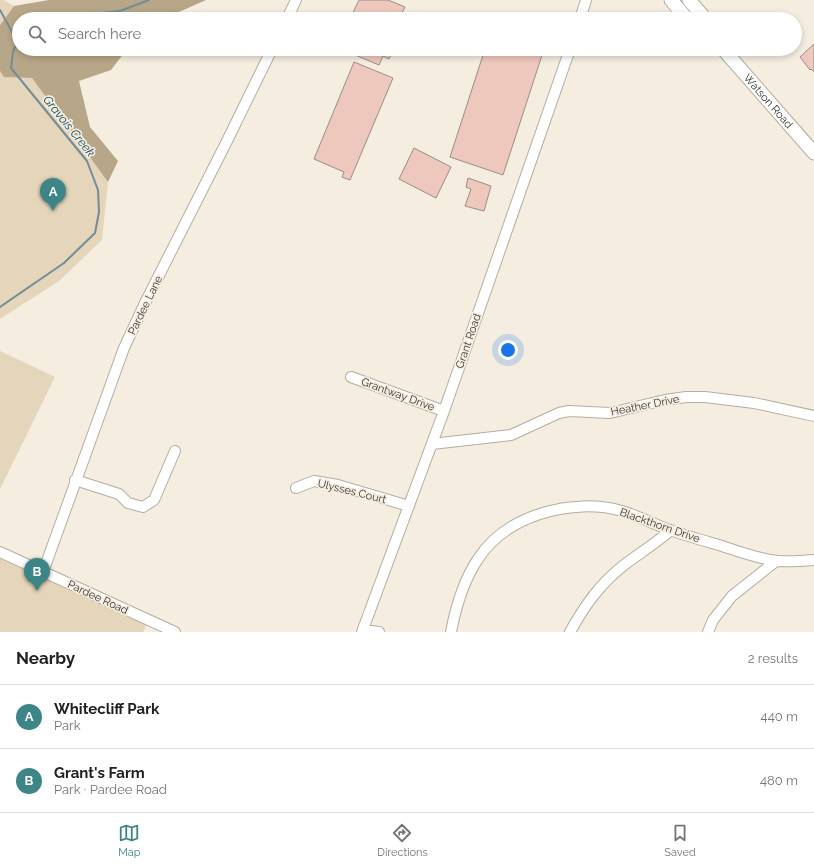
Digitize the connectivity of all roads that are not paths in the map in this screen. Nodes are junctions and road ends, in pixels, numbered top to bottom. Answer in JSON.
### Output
{"nodes":[{"id":1,"x":296,"y":0,"type":"edge"},
{"id":2,"x":586,"y":0,"type":"edge"},
{"id":3,"x":671,"y":0,"type":"edge"},
{"id":4,"x":689,"y":0,"type":"edge"},
{"id":5,"x":290,"y":12,"type":"edge"},
{"id":6,"x":582,"y":12,"type":"edge"},
{"id":7,"x":681,"y":12,"type":"edge"},
{"id":8,"x":699,"y":12,"type":"edge"},
{"id":9,"x":269,"y":56,"type":"edge"},
{"id":10,"x":568,"y":56,"type":"edge"},
{"id":11,"x":729,"y":56,"type":"edge"},
{"id":12,"x":814,"y":153,"type":"edge"},
{"id":13,"x":351,"y":377,"type":"dead end"},
{"id":14,"x":444,"y":411,"type":"junction"},
{"id":15,"x":814,"y":416,"type":"edge"},
{"id":16,"x":432,"y":444,"type":"junction"},
{"id":17,"x":175,"y":451,"type":"dead end"},
{"id":18,"x":76,"y":480,"type":"junction"},
{"id":19,"x":296,"y":488,"type":"dead end"},
{"id":20,"x":408,"y":506,"type":"junction"},
{"id":21,"x":671,"y":530,"type":"junction"},
{"id":22,"x":0,"y":552,"type":"edge"},
{"id":23,"x":814,"y":560,"type":"edge"},
{"id":24,"x":776,"y":561,"type":"junction"},
{"id":25,"x":43,"y":572,"type":"junction"},
{"id":26,"x":171,"y":631,"type":"edge"},
{"id":27,"x":363,"y":631,"type":"edge"},
{"id":28,"x":379,"y":632,"type":"edge"},
{"id":29,"x":451,"y":632,"type":"edge"},
{"id":30,"x":570,"y":632,"type":"edge"},
{"id":31,"x":708,"y":632,"type":"edge"}],
"edges":[{"from":1,"to":5,"type":"street"},
{"from":2,"to":6,"type":"street"},
{"from":3,"to":7,"type":"main road"},
{"from":4,"to":8,"type":"main road"},
{"from":9,"to":18,"type":"street","name":"Pardee Lane"},
{"from":10,"to":14,"type":"street","name":"Grant Road"},
{"from":11,"to":12,"type":"main road","name":"Watson Road"},
{"from":13,"to":14,"type":"street","name":"Grantway Drive"},
{"from":14,"to":16,"type":"street","name":"Grant Road"},
{"from":15,"to":16,"type":"street","name":"Heather Drive"},
{"from":16,"to":20,"type":"street","name":"Grant Road"},
{"from":17,"to":18,"type":"street"},
{"from":18,"to":25,"type":"street","name":"Pardee Lane"},
{"from":19,"to":20,"type":"street","name":"Ulysses Court"},
{"from":20,"to":27,"type":"street","name":"Grant Road"},
{"from":21,"to":24,"type":"street","name":"Blackthorn Drive"},
{"from":21,"to":29,"type":"street","name":"Blackthorn Drive"},
{"from":21,"to":30,"type":"street"},
{"from":22,"to":25,"type":"street","name":"Pardee Road"},
{"from":23,"to":24,"type":"street","name":"Blackthorn Drive"},
{"from":24,"to":31,"type":"street"},
{"from":25,"to":26,"type":"street","name":"Pardee Road"},
{"from":27,"to":28,"type":"street"}]}
